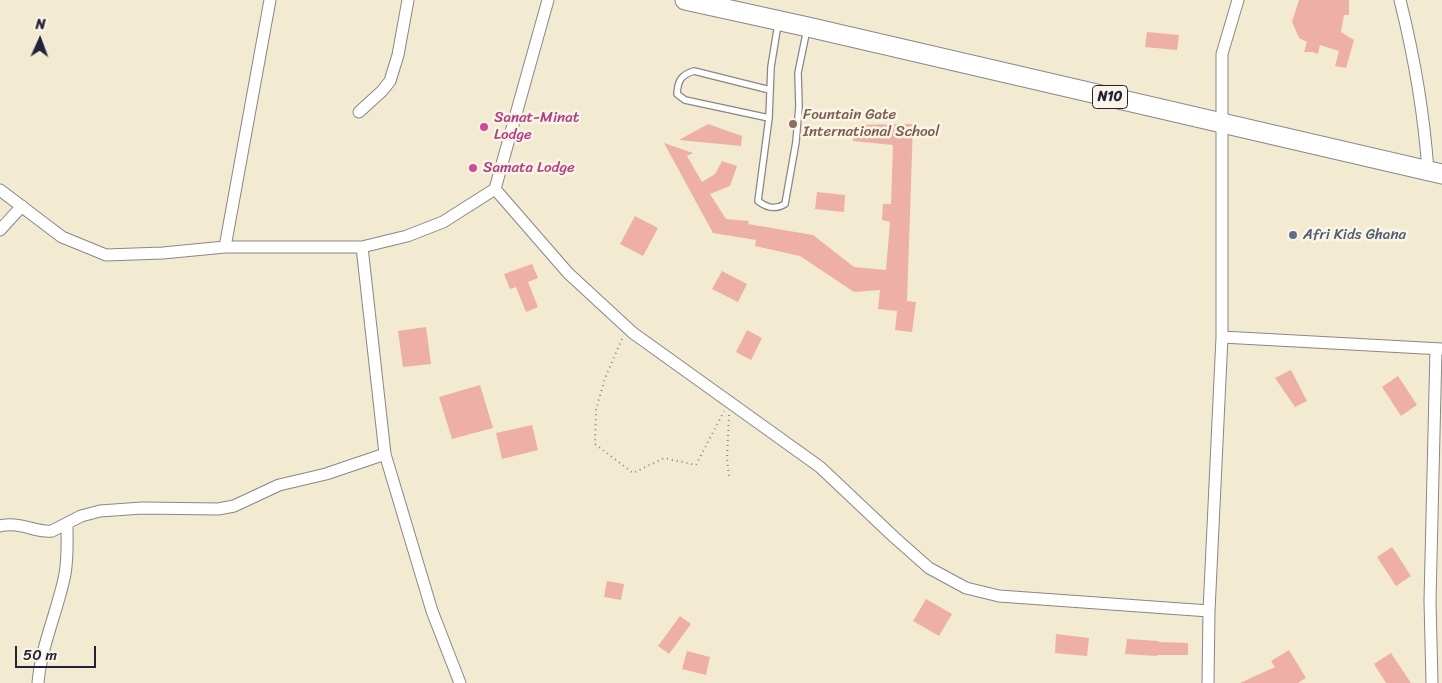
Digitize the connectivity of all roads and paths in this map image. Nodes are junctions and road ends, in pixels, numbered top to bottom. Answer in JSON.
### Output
{"nodes":[{"id":1,"x":270,"y":0,"type":"edge"},
{"id":2,"x":408,"y":0,"type":"edge"},
{"id":3,"x":548,"y":0,"type":"edge"},
{"id":4,"x":685,"y":0,"type":"edge"},
{"id":5,"x":1238,"y":0,"type":"edge"},
{"id":6,"x":1400,"y":0,"type":"edge"},
{"id":7,"x":778,"y":20,"type":"junction"},
{"id":8,"x":808,"y":27,"type":"junction"},
{"id":9,"x":770,"y":90,"type":"junction"},
{"id":10,"x":359,"y":112,"type":"dead end"},
{"id":11,"x":769,"y":118,"type":"junction"},
{"id":12,"x":1223,"y":123,"type":"junction"},
{"id":13,"x":1435,"y":173,"type":"edge"},
{"id":14,"x":495,"y":189,"type":"junction"},
{"id":15,"x":0,"y":190,"type":"edge"},
{"id":16,"x":22,"y":206,"type":"junction"},
{"id":17,"x":0,"y":230,"type":"edge"},
{"id":18,"x":225,"y":247,"type":"junction"},
{"id":19,"x":362,"y":247,"type":"junction"},
{"id":20,"x":623,"y":337,"type":"dead end"},
{"id":21,"x":1222,"y":337,"type":"junction"},
{"id":22,"x":1439,"y":349,"type":"edge"},
{"id":23,"x":729,"y":401,"type":"junction"},
{"id":24,"x":385,"y":454,"type":"junction"},
{"id":25,"x":730,"y":477,"type":"dead end"},
{"id":26,"x":67,"y":523,"type":"junction"},
{"id":27,"x":0,"y":526,"type":"edge"},
{"id":28,"x":1209,"y":611,"type":"junction"},
{"id":29,"x":38,"y":683,"type":"edge"},
{"id":30,"x":460,"y":683,"type":"edge"},
{"id":31,"x":1208,"y":683,"type":"edge"},
{"id":32,"x":1432,"y":683,"type":"edge"}],
"edges":[{"from":1,"to":18,"type":"street"},
{"from":2,"to":10,"type":"street"},
{"from":3,"to":14,"type":"street"},
{"from":4,"to":7,"type":"highway","number":"N10"},
{"from":5,"to":12,"type":"street"},
{"from":6,"to":13,"type":"street"},
{"from":7,"to":8,"type":"highway","number":"N10"},
{"from":7,"to":9,"type":"lane"},
{"from":8,"to":11,"type":"lane"},
{"from":8,"to":12,"type":"highway","number":"N10"},
{"from":9,"to":11,"type":"lane"},
{"from":9,"to":11,"type":"lane"},
{"from":12,"to":13,"type":"highway","number":"N10"},
{"from":12,"to":21,"type":"street"},
{"from":14,"to":19,"type":"street"},
{"from":14,"to":23,"type":"street"},
{"from":15,"to":16,"type":"street"},
{"from":16,"to":17,"type":"street"},
{"from":16,"to":18,"type":"street"},
{"from":18,"to":19,"type":"street"},
{"from":19,"to":24,"type":"street"},
{"from":20,"to":23,"type":"path"},
{"from":21,"to":22,"type":"street"},
{"from":21,"to":28,"type":"street"},
{"from":22,"to":32,"type":"street"},
{"from":23,"to":25,"type":"path"},
{"from":23,"to":28,"type":"street"},
{"from":24,"to":26,"type":"street"},
{"from":24,"to":30,"type":"street"},
{"from":26,"to":27,"type":"street"},
{"from":26,"to":29,"type":"street"},
{"from":28,"to":31,"type":"street"}]}
